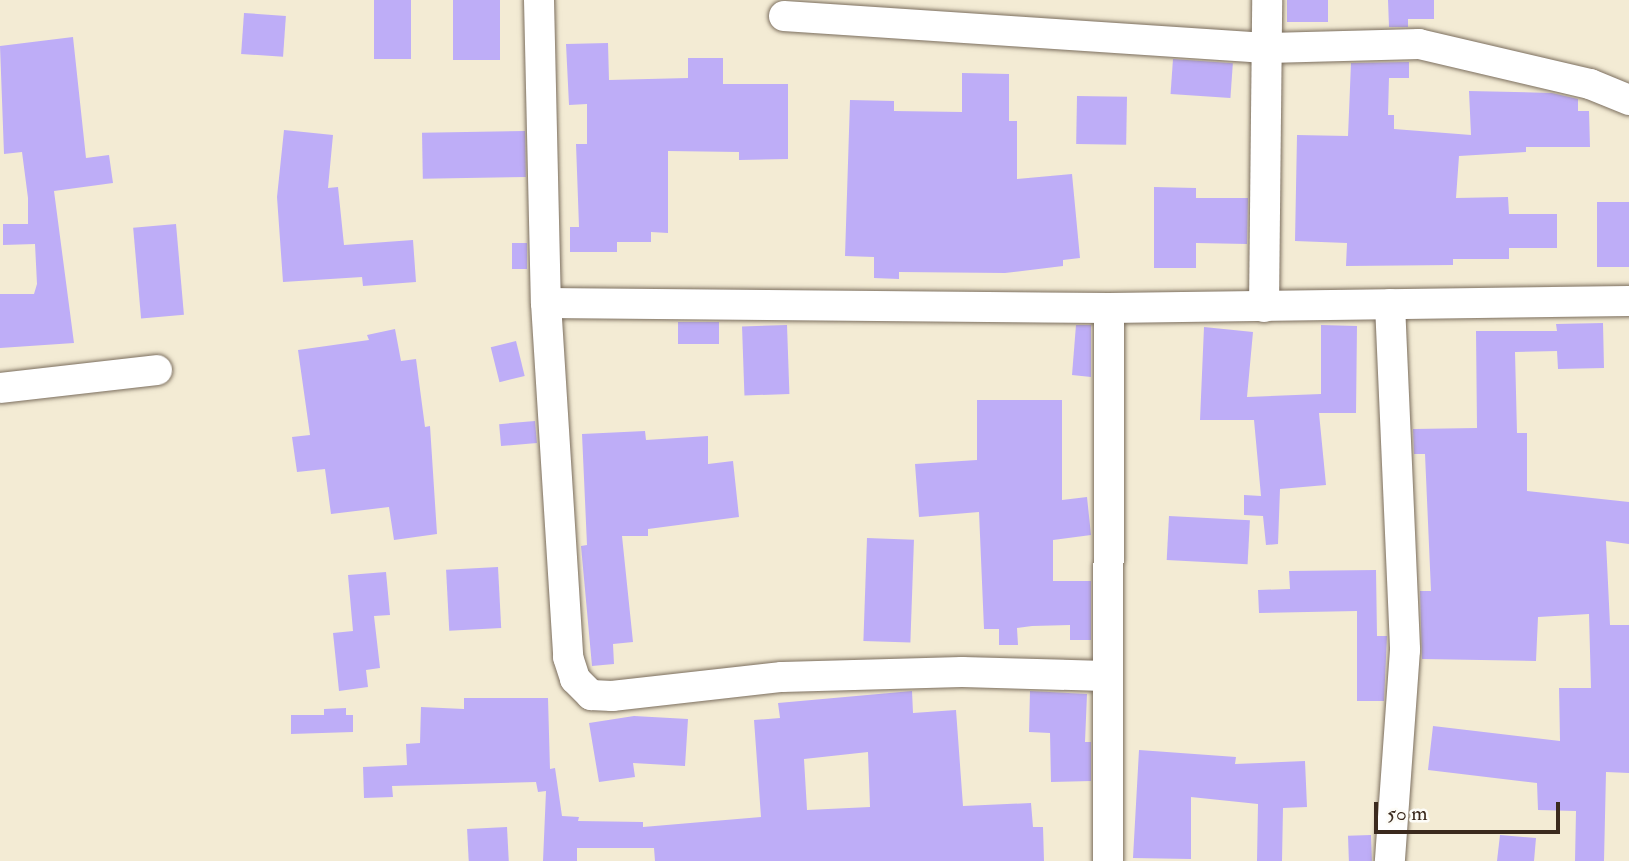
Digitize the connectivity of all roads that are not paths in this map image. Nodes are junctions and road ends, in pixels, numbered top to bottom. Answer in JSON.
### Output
{"nodes":[{"id":1,"x":540,"y":0,"type":"edge"},
{"id":2,"x":1267,"y":0,"type":"edge"},
{"id":3,"x":784,"y":16,"type":"dead end"},
{"id":4,"x":1266,"y":48,"type":"junction"},
{"id":5,"x":1629,"y":100,"type":"edge"},
{"id":6,"x":1629,"y":301,"type":"edge"},
{"id":7,"x":546,"y":303,"type":"junction"},
{"id":8,"x":1390,"y":304,"type":"junction"},
{"id":9,"x":1264,"y":307,"type":"junction"},
{"id":10,"x":1109,"y":308,"type":"junction"},
{"id":11,"x":157,"y":370,"type":"dead end"},
{"id":12,"x":0,"y":388,"type":"edge"},
{"id":13,"x":1105,"y":676,"type":"junction"},
{"id":14,"x":1108,"y":861,"type":"edge"},
{"id":15,"x":1390,"y":861,"type":"edge"}],
"edges":[{"from":1,"to":7,"type":"street"},
{"from":2,"to":4,"type":"street"},
{"from":3,"to":4,"type":"street"},
{"from":4,"to":5,"type":"street"},
{"from":4,"to":9,"type":"street"},
{"from":6,"to":8,"type":"street"},
{"from":7,"to":10,"type":"street"},
{"from":7,"to":13,"type":"street"},
{"from":8,"to":9,"type":"street"},
{"from":8,"to":15,"type":"street"},
{"from":9,"to":10,"type":"street"},
{"from":10,"to":13,"type":"street"},
{"from":11,"to":12,"type":"street"},
{"from":13,"to":14,"type":"street"}]}
